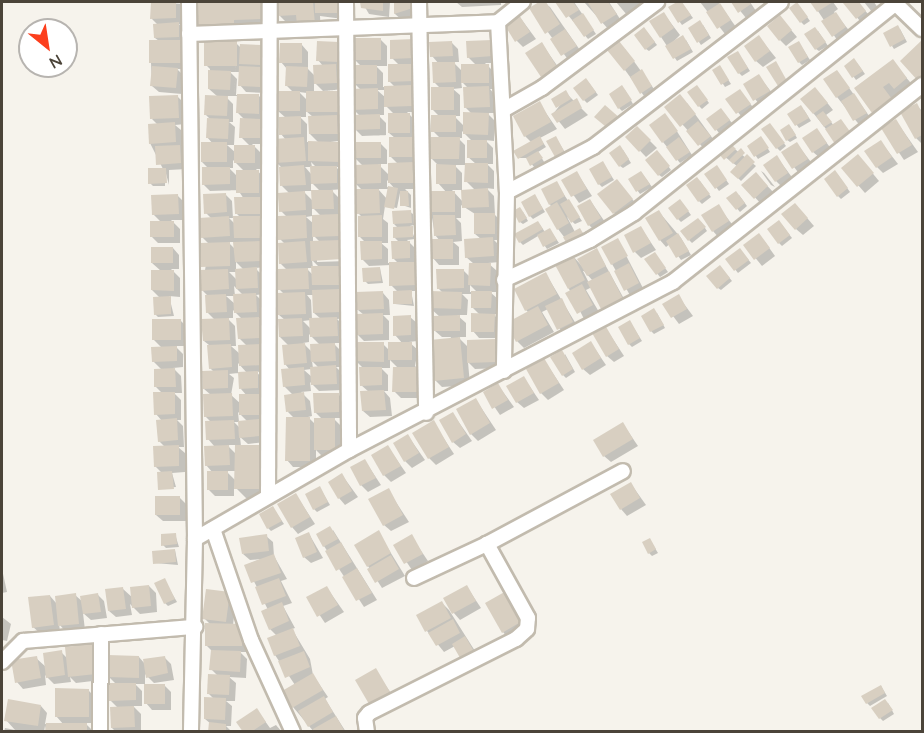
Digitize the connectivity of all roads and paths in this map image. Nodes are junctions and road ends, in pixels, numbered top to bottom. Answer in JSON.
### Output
{"nodes":[{"id":1,"x":189,"y":2,"type":"edge"},
{"id":2,"x":270,"y":2,"type":"edge"},
{"id":3,"x":346,"y":2,"type":"edge"},
{"id":4,"x":419,"y":2,"type":"edge"},
{"id":5,"x":523,"y":2,"type":"edge"},
{"id":6,"x":657,"y":2,"type":"edge"},
{"id":7,"x":781,"y":2,"type":"edge"},
{"id":8,"x":895,"y":2,"type":"edge"},
{"id":9,"x":498,"y":22,"type":"junction"},
{"id":10,"x":346,"y":27,"type":"junction"},
{"id":11,"x":419,"y":27,"type":"junction"},
{"id":12,"x":922,"y":29,"type":"edge"},
{"id":13,"x":270,"y":31,"type":"junction"},
{"id":14,"x":189,"y":34,"type":"junction"},
{"id":15,"x":922,"y":85,"type":"edge"},
{"id":16,"x":505,"y":109,"type":"junction"},
{"id":17,"x":507,"y":192,"type":"junction"},
{"id":18,"x":504,"y":280,"type":"junction"},
{"id":19,"x":504,"y":371,"type":"junction"},
{"id":20,"x":426,"y":413,"type":"junction"},
{"id":21,"x":349,"y":450,"type":"junction"},
{"id":22,"x":623,"y":471,"type":"dead end"},
{"id":23,"x":268,"y":496,"type":"junction"},
{"id":24,"x":213,"y":529,"type":"junction"},
{"id":25,"x":195,"y":539,"type":"junction"},
{"id":26,"x":487,"y":544,"type":"junction"},
{"id":27,"x":414,"y":578,"type":"dead end"},
{"id":28,"x":195,"y":627,"type":"junction"},
{"id":29,"x":101,"y":634,"type":"junction"},
{"id":30,"x":2,"y":662,"type":"edge"},
{"id":31,"x":100,"y":732,"type":"edge"},
{"id":32,"x":190,"y":732,"type":"edge"},
{"id":33,"x":293,"y":732,"type":"edge"},
{"id":34,"x":367,"y":732,"type":"edge"}],
"edges":[{"from":1,"to":14,"type":"street"},
{"from":2,"to":13,"type":"street"},
{"from":3,"to":10,"type":"street"},
{"from":4,"to":11,"type":"street"},
{"from":5,"to":9,"type":"street"},
{"from":6,"to":16,"type":"street"},
{"from":7,"to":17,"type":"street"},
{"from":8,"to":12,"type":"street"},
{"from":8,"to":18,"type":"street"},
{"from":9,"to":11,"type":"street"},
{"from":9,"to":16,"type":"street"},
{"from":10,"to":11,"type":"street"},
{"from":10,"to":13,"type":"street"},
{"from":10,"to":21,"type":"street"},
{"from":11,"to":20,"type":"street"},
{"from":13,"to":14,"type":"street"},
{"from":13,"to":23,"type":"street"},
{"from":14,"to":25,"type":"street"},
{"from":15,"to":19,"type":"street"},
{"from":16,"to":17,"type":"street"},
{"from":17,"to":18,"type":"street"},
{"from":18,"to":19,"type":"street"},
{"from":19,"to":20,"type":"street"},
{"from":20,"to":21,"type":"street"},
{"from":21,"to":23,"type":"street"},
{"from":22,"to":26,"type":"street"},
{"from":23,"to":24,"type":"street"},
{"from":24,"to":25,"type":"street"},
{"from":24,"to":33,"type":"street"},
{"from":25,"to":28,"type":"street"},
{"from":26,"to":27,"type":"street"},
{"from":26,"to":34,"type":"street"},
{"from":28,"to":29,"type":"street"},
{"from":28,"to":32,"type":"street"},
{"from":29,"to":30,"type":"street"},
{"from":29,"to":31,"type":"street"}]}
